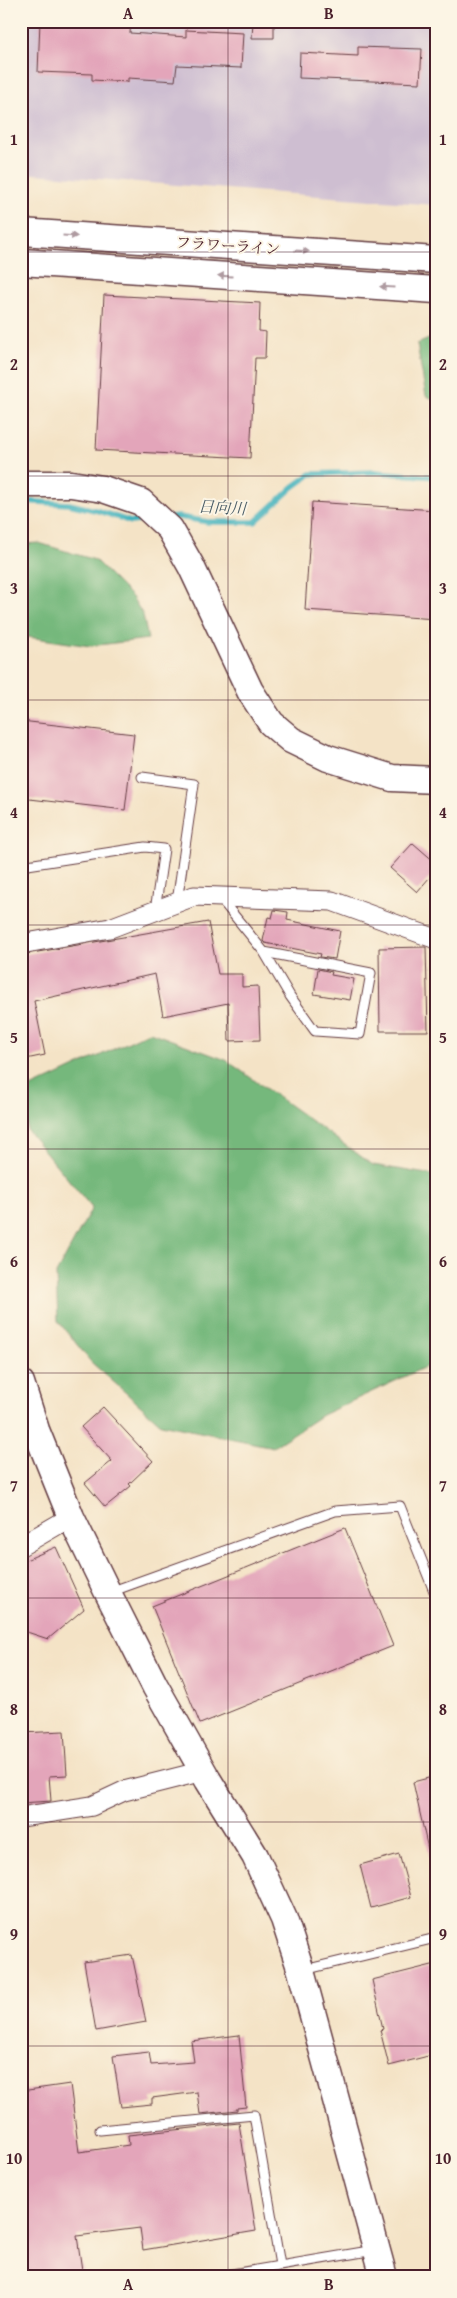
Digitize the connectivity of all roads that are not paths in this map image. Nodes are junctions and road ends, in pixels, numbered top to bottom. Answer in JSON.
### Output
{"nodes":[{"id":1,"x":21,"y":232,"type":"edge"},
{"id":2,"x":436,"y":260,"type":"edge"},
{"id":3,"x":21,"y":262,"type":"edge"},
{"id":4,"x":436,"y":290,"type":"edge"},
{"id":5,"x":21,"y":484,"type":"edge"},
{"id":6,"x":142,"y":777,"type":"dead end"},
{"id":7,"x":436,"y":780,"type":"edge"},
{"id":8,"x":21,"y":866,"type":"edge"},
{"id":9,"x":219,"y":896,"type":"junction"},
{"id":10,"x":177,"y":902,"type":"junction"},
{"id":11,"x":155,"y":911,"type":"junction"},
{"id":12,"x":436,"y":938,"type":"edge"},
{"id":13,"x":21,"y":944,"type":"edge"},
{"id":14,"x":264,"y":952,"type":"junction"},
{"id":15,"x":21,"y":1383,"type":"edge"},
{"id":16,"x":72,"y":1517,"type":"junction"},
{"id":17,"x":21,"y":1546,"type":"edge"},
{"id":18,"x":434,"y":1591,"type":"dead end"},
{"id":19,"x":108,"y":1593,"type":"junction"},
{"id":20,"x":203,"y":1771,"type":"junction"},
{"id":21,"x":21,"y":1816,"type":"edge"},
{"id":22,"x":436,"y":1938,"type":"edge"},
{"id":23,"x":302,"y":1971,"type":"junction"},
{"id":24,"x":100,"y":2130,"type":"dead end"},
{"id":25,"x":378,"y":2250,"type":"junction"},
{"id":26,"x":280,"y":2265,"type":"junction"},
{"id":27,"x":214,"y":2277,"type":"edge"},
{"id":28,"x":384,"y":2277,"type":"edge"}],
"edges":[{"from":1,"to":2,"type":"street","name":"フラワーライン","one_way":true},
{"from":4,"to":3,"type":"street","name":"フラワーライン","one_way":true},
{"from":5,"to":7,"type":"street"},
{"from":6,"to":10,"type":"lane"},
{"from":8,"to":11,"type":"lane"},
{"from":9,"to":10,"type":"street"},
{"from":9,"to":12,"type":"street"},
{"from":9,"to":14,"type":"lane"},
{"from":10,"to":11,"type":"street"},
{"from":11,"to":13,"type":"street"},
{"from":14,"to":14,"type":"lane"},
{"from":15,"to":16,"type":"street"},
{"from":16,"to":17,"type":"street"},
{"from":16,"to":19,"type":"street"},
{"from":18,"to":19,"type":"lane"},
{"from":19,"to":20,"type":"street"},
{"from":20,"to":21,"type":"street"},
{"from":20,"to":23,"type":"street"},
{"from":22,"to":23,"type":"lane"},
{"from":23,"to":25,"type":"street"},
{"from":24,"to":26,"type":"lane"},
{"from":25,"to":26,"type":"lane"},
{"from":25,"to":28,"type":"street"},
{"from":26,"to":27,"type":"lane"}]}
